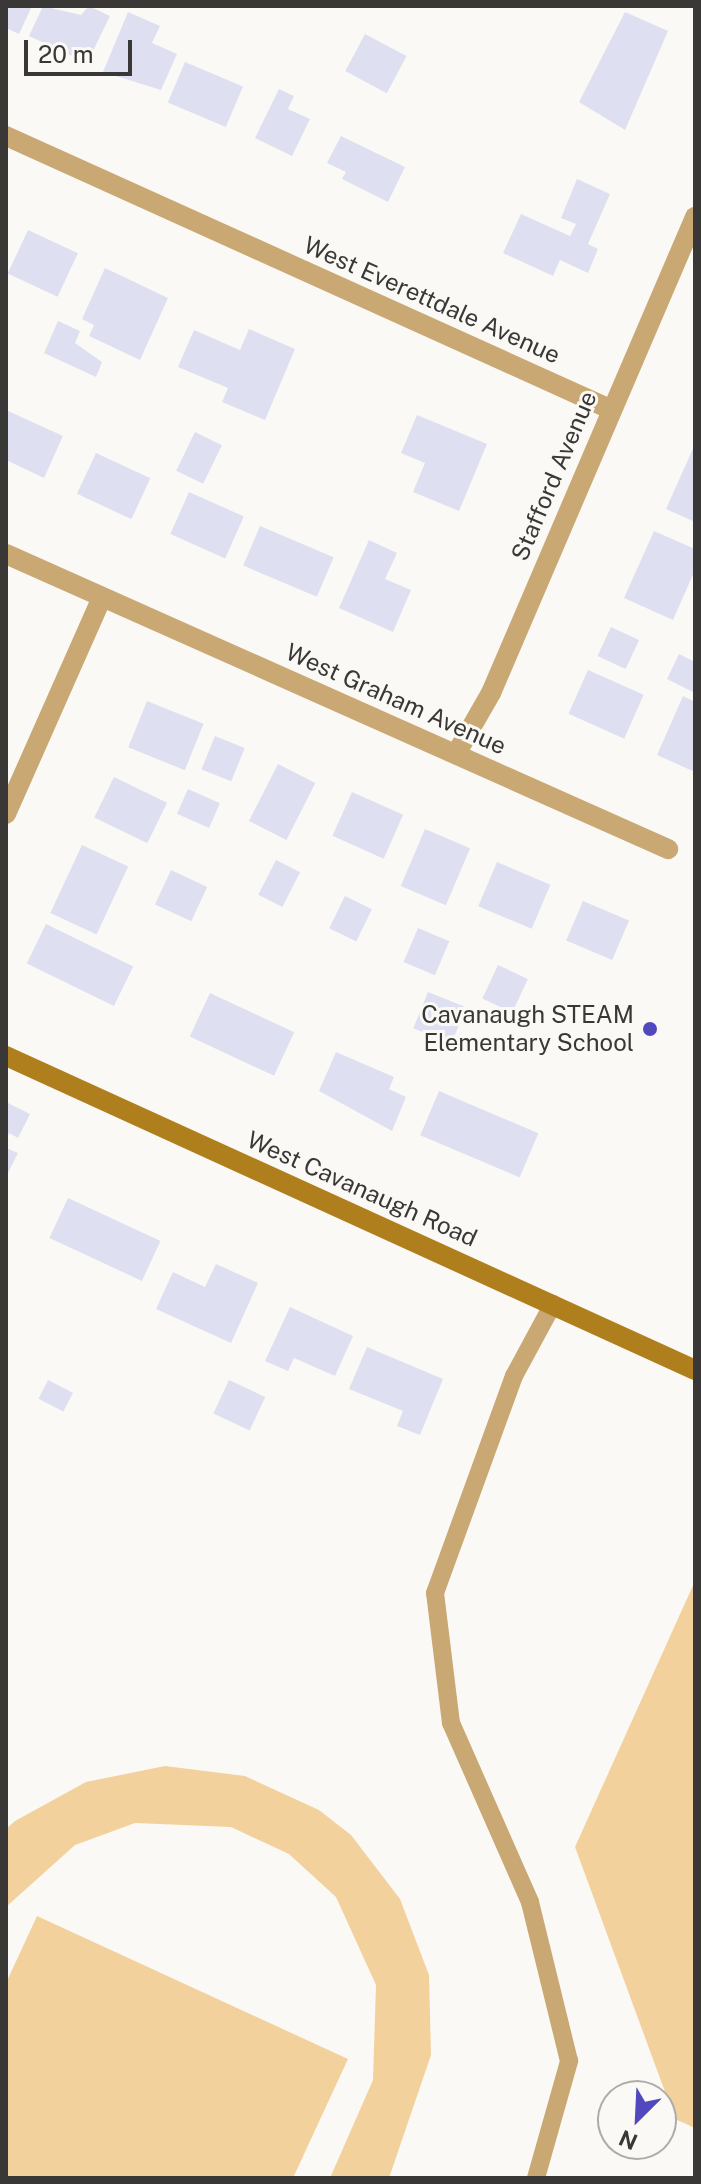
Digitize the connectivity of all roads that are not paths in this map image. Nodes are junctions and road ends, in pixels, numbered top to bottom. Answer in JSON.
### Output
{"nodes":[{"id":1,"x":6,"y":136,"type":"edge"},
{"id":2,"x":695,"y":217,"type":"edge"},
{"id":3,"x":610,"y":409,"type":"junction"},
{"id":4,"x":6,"y":554,"type":"edge"},
{"id":5,"x":102,"y":597,"type":"junction"},
{"id":6,"x":456,"y":754,"type":"junction"},
{"id":7,"x":6,"y":814,"type":"edge"},
{"id":8,"x":668,"y":849,"type":"dead end"},
{"id":9,"x":6,"y":1056,"type":"edge"},
{"id":10,"x":553,"y":1304,"type":"junction"},
{"id":11,"x":695,"y":1370,"type":"edge"},
{"id":12,"x":536,"y":2178,"type":"edge"}],
"edges":[{"from":1,"to":3,"type":"street","name":"West Everettdale Avenue"},
{"from":2,"to":3,"type":"street","name":"Stafford Avenue"},
{"from":3,"to":6,"type":"street","name":"Stafford Avenue"},
{"from":4,"to":5,"type":"street","name":"West Graham Avenue"},
{"from":5,"to":6,"type":"street","name":"West Graham Avenue"},
{"from":5,"to":7,"type":"street"},
{"from":6,"to":8,"type":"street","name":"West Graham Avenue"},
{"from":9,"to":10,"type":"street","name":"West Cavanaugh Road"},
{"from":10,"to":11,"type":"street","name":"West Cavanaugh Road"},
{"from":10,"to":12,"type":"lane"}]}
